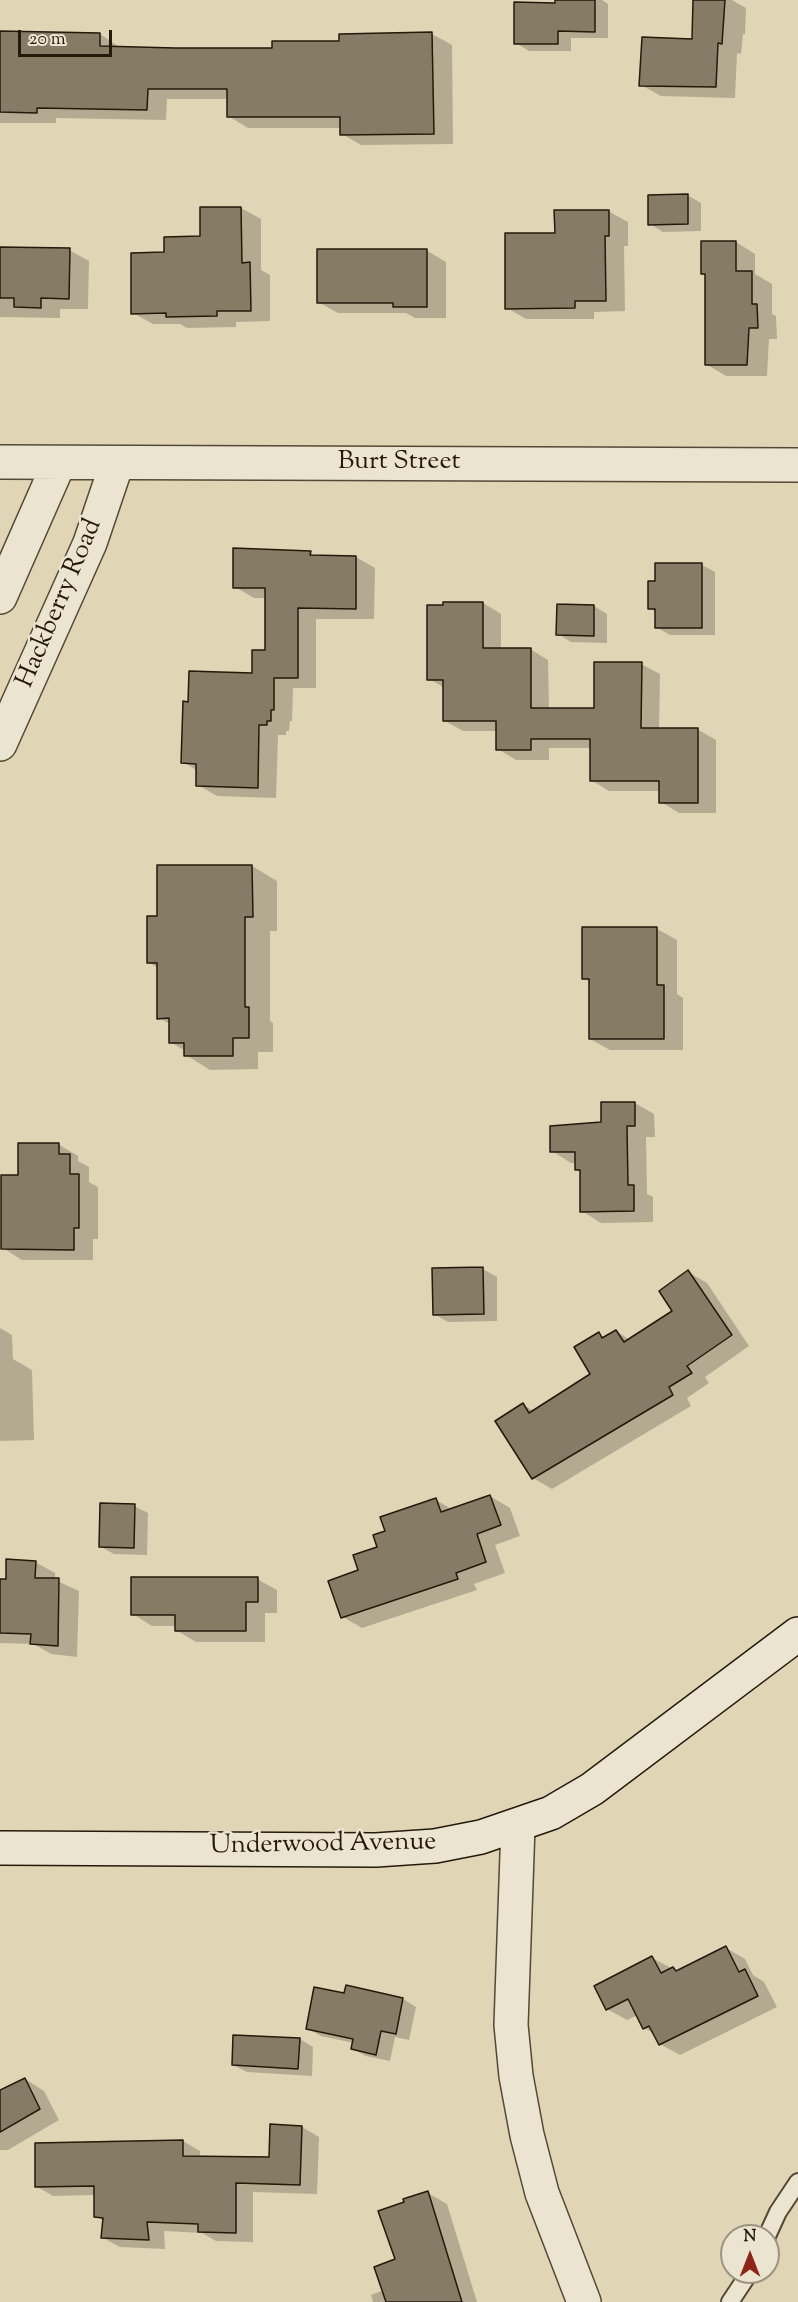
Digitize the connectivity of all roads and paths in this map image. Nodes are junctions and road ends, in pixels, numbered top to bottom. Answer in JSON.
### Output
{"nodes":[{"id":1,"x":0,"y":462,"type":"edge"},
{"id":2,"x":58,"y":463,"type":"junction"},
{"id":3,"x":117,"y":463,"type":"junction"},
{"id":4,"x":798,"y":465,"type":"edge"},
{"id":5,"x":0,"y":597,"type":"edge"},
{"id":6,"x":0,"y":744,"type":"edge"},
{"id":7,"x":798,"y":1634,"type":"edge"},
{"id":8,"x":518,"y":1826,"type":"junction"},
{"id":9,"x":0,"y":1848,"type":"edge"},
{"id":10,"x":798,"y":2182,"type":"edge"},
{"id":11,"x":772,"y":2224,"type":"edge"},
{"id":12,"x":742,"y":2284,"type":"edge"},
{"id":13,"x":584,"y":2302,"type":"edge"},
{"id":14,"x":730,"y":2302,"type":"edge"}],
"edges":[{"from":1,"to":2,"type":"street","name":"Burt Street"},
{"from":2,"to":3,"type":"street","name":"Burt Street"},
{"from":2,"to":5,"type":"street"},
{"from":3,"to":4,"type":"street","name":"Burt Street"},
{"from":3,"to":6,"type":"street","name":"Hackberry Road"},
{"from":7,"to":8,"type":"street","name":"Underwood Avenue"},
{"from":8,"to":9,"type":"street","name":"Underwood Avenue"},
{"from":8,"to":13,"type":"street"},
{"from":10,"to":11,"type":"lane"},
{"from":12,"to":14,"type":"lane"}]}
